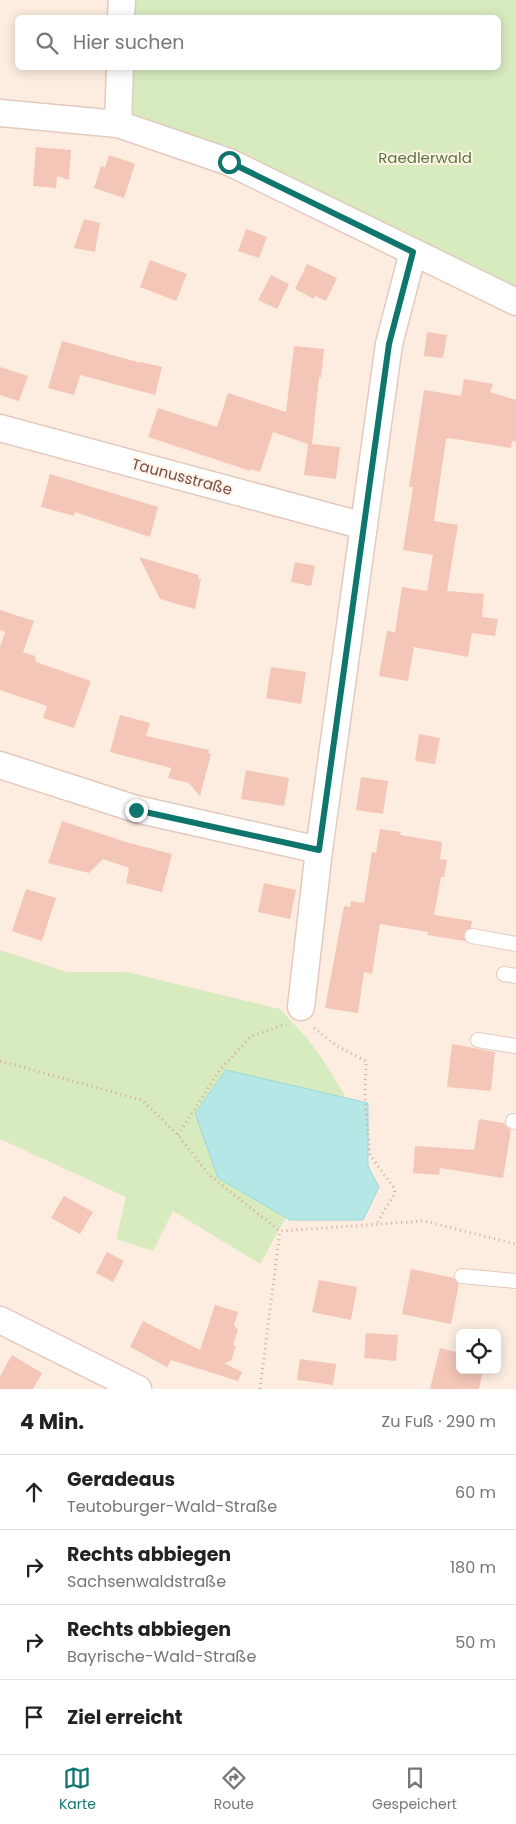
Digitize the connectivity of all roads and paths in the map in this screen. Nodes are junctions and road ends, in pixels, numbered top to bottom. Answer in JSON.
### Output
{"nodes":[{"id":1,"x":122,"y":0,"type":"edge"},
{"id":2,"x":121,"y":15,"type":"edge"},
{"id":3,"x":120,"y":70,"type":"edge"},
{"id":4,"x":0,"y":114,"type":"edge"},
{"id":5,"x":118,"y":124,"type":"junction"},
{"id":6,"x":413,"y":252,"type":"junction"},
{"id":7,"x":516,"y":302,"type":"edge"},
{"id":8,"x":0,"y":428,"type":"edge"},
{"id":9,"x":364,"y":526,"type":"junction"},
{"id":10,"x":0,"y":765,"type":"edge"},
{"id":11,"x":319,"y":850,"type":"junction"},
{"id":12,"x":472,"y":936,"type":"dead end"},
{"id":13,"x":516,"y":944,"type":"edge"},
{"id":14,"x":301,"y":1012,"type":"junction"},
{"id":15,"x":478,"y":1040,"type":"dead end"},
{"id":16,"x":516,"y":1046,"type":"edge"},
{"id":17,"x":0,"y":1061,"type":"edge"},
{"id":18,"x":178,"y":1135,"type":"junction"},
{"id":19,"x":377,"y":1224,"type":"junction"},
{"id":20,"x":280,"y":1231,"type":"junction"},
{"id":21,"x":516,"y":1244,"type":"edge"},
{"id":22,"x":462,"y":1276,"type":"dead end"},
{"id":23,"x":516,"y":1281,"type":"edge"},
{"id":24,"x":0,"y":1320,"type":"edge"},
{"id":25,"x":138,"y":1389,"type":"edge"},
{"id":26,"x":260,"y":1389,"type":"edge"}],
"edges":[{"from":1,"to":2,"type":"street"},
{"from":3,"to":5,"type":"street"},
{"from":4,"to":5,"type":"street"},
{"from":5,"to":6,"type":"street"},
{"from":6,"to":7,"type":"street"},
{"from":6,"to":9,"type":"street"},
{"from":8,"to":9,"type":"street","name":"Taunusstraße"},
{"from":9,"to":11,"type":"street"},
{"from":10,"to":11,"type":"street"},
{"from":11,"to":14,"type":"street"},
{"from":12,"to":13,"type":"lane"},
{"from":14,"to":18,"type":"path"},
{"from":14,"to":19,"type":"path"},
{"from":15,"to":16,"type":"lane"},
{"from":17,"to":18,"type":"path"},
{"from":18,"to":20,"type":"path"},
{"from":19,"to":20,"type":"path"},
{"from":19,"to":21,"type":"path"},
{"from":20,"to":26,"type":"path"},
{"from":22,"to":23,"type":"lane"},
{"from":24,"to":25,"type":"street"}]}
